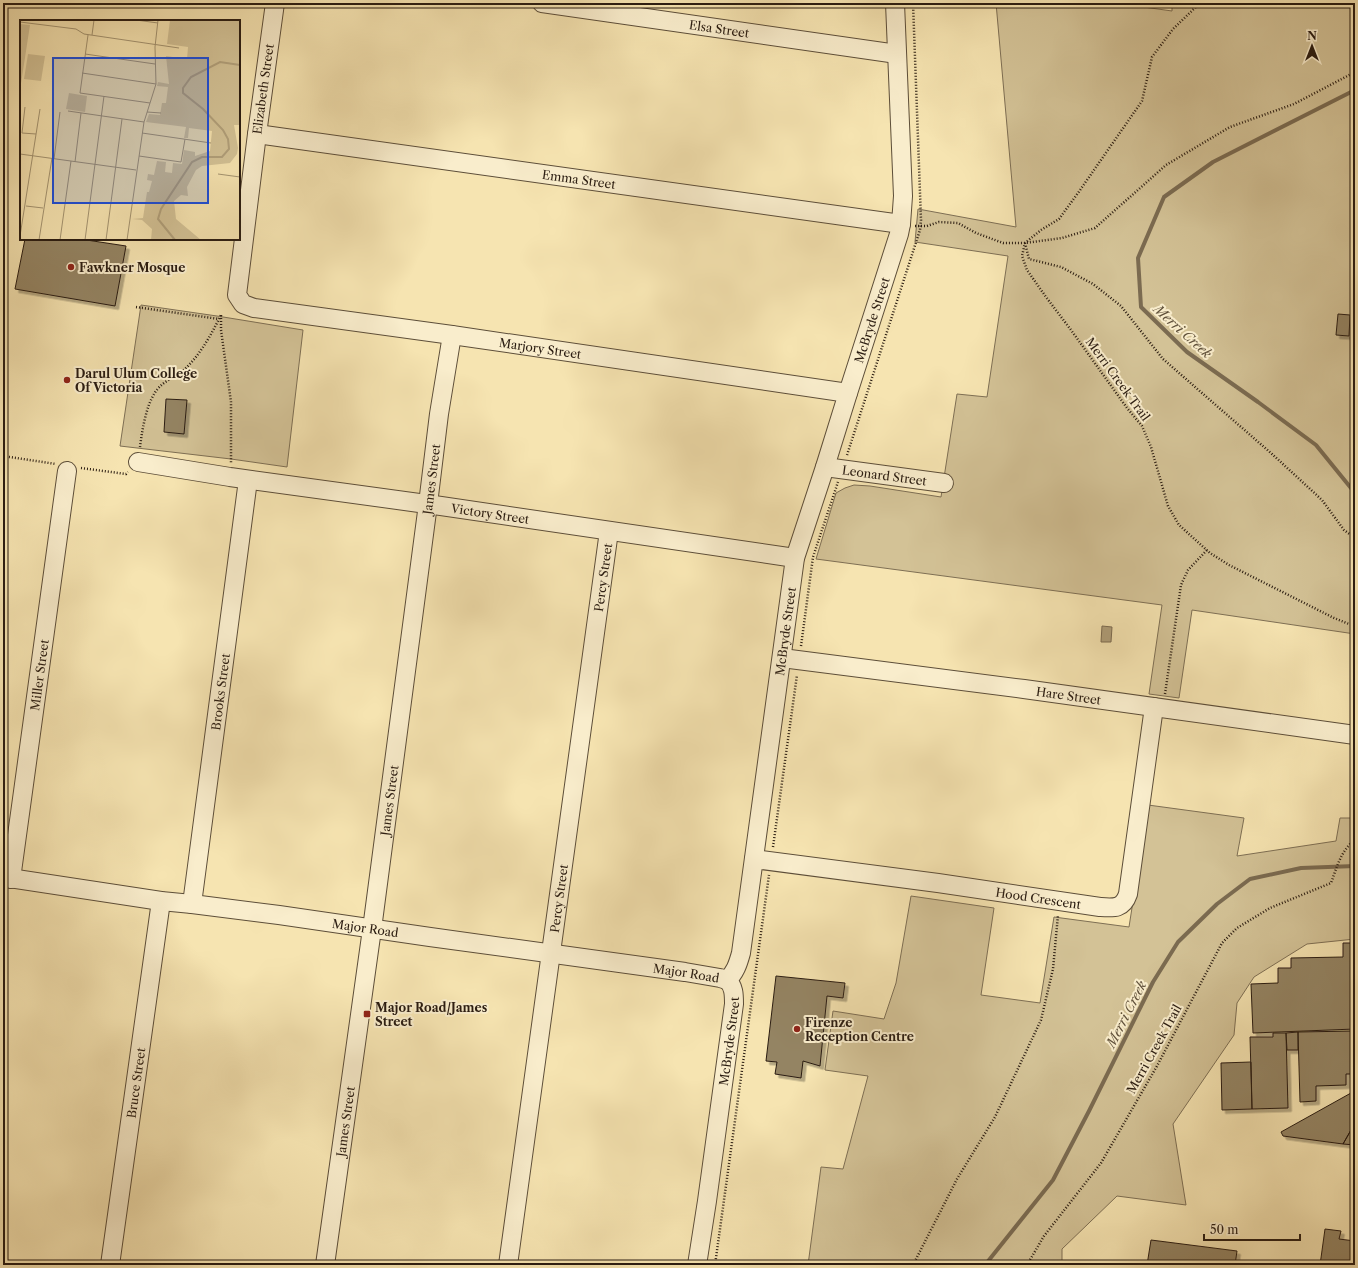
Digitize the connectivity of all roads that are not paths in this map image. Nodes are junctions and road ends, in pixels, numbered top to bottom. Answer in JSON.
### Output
{"nodes":[{"id":1,"x":275,"y":3,"type":"edge"},
{"id":2,"x":542,"y":3,"type":"edge"},
{"id":3,"x":895,"y":3,"type":"edge"},
{"id":4,"x":897,"y":54,"type":"junction"},
{"id":5,"x":257,"y":134,"type":"junction"},
{"id":6,"x":901,"y":224,"type":"junction"},
{"id":7,"x":237,"y":295,"type":"joint"},
{"id":8,"x":452,"y":335,"type":"junction"},
{"id":9,"x":848,"y":393,"type":"junction"},
{"id":10,"x":138,"y":462,"type":"road end"},
{"id":11,"x":834,"y":468,"type":"junction"},
{"id":12,"x":67,"y":471,"type":"dead end"},
{"id":13,"x":248,"y":480,"type":"junction"},
{"id":14,"x":944,"y":483,"type":"dead end"},
{"id":15,"x":428,"y":504,"type":"junction"},
{"id":16,"x":609,"y":531,"type":"junction"},
{"id":17,"x":795,"y":558,"type":"junction"},
{"id":18,"x":790,"y":659,"type":"junction"},
{"id":19,"x":1159,"y":708,"type":"junction"},
{"id":20,"x":1355,"y":735,"type":"edge"},
{"id":21,"x":763,"y":860,"type":"junction"},
{"id":22,"x":7,"y":878,"type":"edge"},
{"id":23,"x":161,"y":901,"type":"junction"},
{"id":24,"x":192,"y":904,"type":"junction"},
{"id":25,"x":372,"y":929,"type":"junction"},
{"id":26,"x":552,"y":953,"type":"junction"},
{"id":27,"x":727,"y":980,"type":"junction"},
{"id":28,"x":110,"y":1265,"type":"edge"},
{"id":29,"x":325,"y":1265,"type":"edge"},
{"id":30,"x":508,"y":1265,"type":"edge"},
{"id":31,"x":697,"y":1265,"type":"edge"}],
"edges":[{"from":1,"to":5,"type":"street","name":"Elizabeth Street"},
{"from":2,"to":4,"type":"street","name":"Elsa Street"},
{"from":3,"to":4,"type":"street","name":"McBryde Street"},
{"from":4,"to":6,"type":"street","name":"McBryde Street"},
{"from":5,"to":6,"type":"street","name":"Emma Street"},
{"from":5,"to":7,"type":"street","name":"Elizabeth Street"},
{"from":6,"to":9,"type":"street","name":"McBryde Street"},
{"from":7,"to":8,"type":"street","name":"Marjory Street"},
{"from":8,"to":9,"type":"street","name":"Marjory Street"},
{"from":8,"to":15,"type":"street","name":"James Street"},
{"from":9,"to":11,"type":"street","name":"McBryde Street"},
{"from":10,"to":13,"type":"street","name":"Victory Street"},
{"from":11,"to":14,"type":"street","name":"Leonard Street"},
{"from":11,"to":17,"type":"street","name":"McBryde Street"},
{"from":12,"to":22,"type":"street","name":"Miller Street"},
{"from":13,"to":15,"type":"street","name":"Victory Street"},
{"from":13,"to":24,"type":"street","name":"Brooks Street"},
{"from":15,"to":16,"type":"street","name":"Victory Street"},
{"from":15,"to":25,"type":"street","name":"James Street"},
{"from":16,"to":17,"type":"street","name":"Victory Street"},
{"from":16,"to":26,"type":"street","name":"Percy Street"},
{"from":17,"to":18,"type":"street","name":"McBryde Street"},
{"from":18,"to":19,"type":"street","name":"Hare Street"},
{"from":18,"to":21,"type":"street","name":"McBryde Street"},
{"from":19,"to":20,"type":"street","name":"Hare Street"},
{"from":19,"to":21,"type":"street","name":"Hood Crescent"},
{"from":21,"to":27,"type":"street","name":"McBryde Street"},
{"from":22,"to":23,"type":"street","name":"Major Road"},
{"from":23,"to":24,"type":"street","name":"Major Road"},
{"from":23,"to":28,"type":"street","name":"Bruce Street"},
{"from":24,"to":25,"type":"street","name":"Major Road"},
{"from":25,"to":26,"type":"street","name":"Major Road"},
{"from":25,"to":29,"type":"street","name":"James Street"},
{"from":26,"to":27,"type":"street","name":"Major Road"},
{"from":26,"to":30,"type":"street","name":"Percy Street"},
{"from":27,"to":31,"type":"street","name":"McBryde Street"}]}
